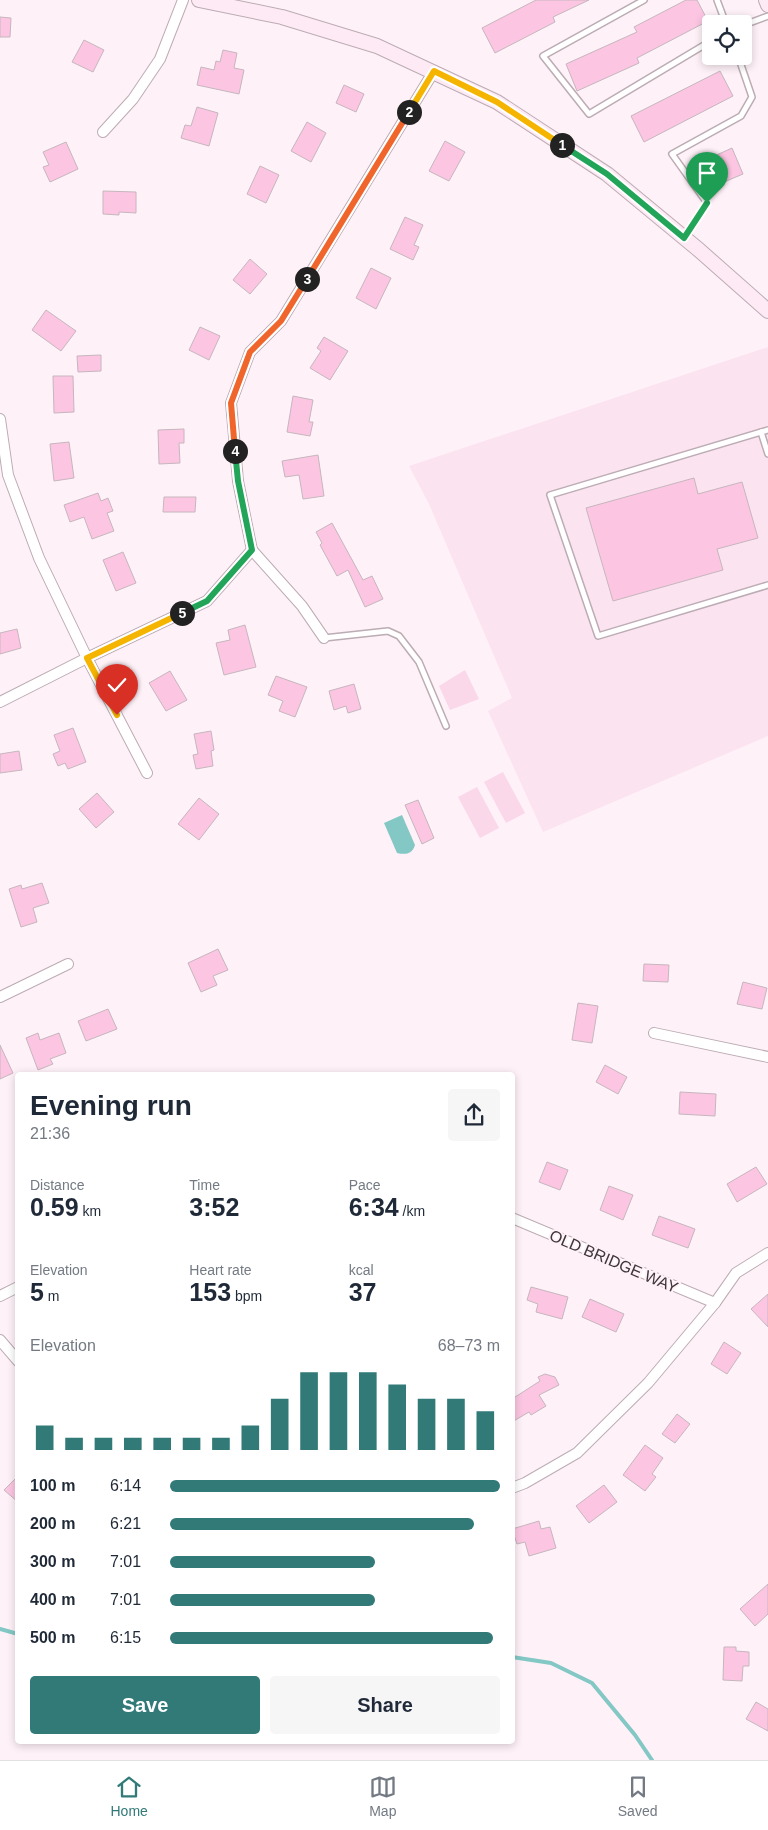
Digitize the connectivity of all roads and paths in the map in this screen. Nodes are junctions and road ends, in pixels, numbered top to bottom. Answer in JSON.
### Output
{"nodes":[{"id":1,"x":183,"y":0,"type":"edge"},
{"id":2,"x":198,"y":0,"type":"edge"},
{"id":3,"x":644,"y":0,"type":"edge"},
{"id":4,"x":717,"y":0,"type":"edge"},
{"id":5,"x":766,"y":0,"type":"edge"},
{"id":6,"x":768,"y":5,"type":"edge"},
{"id":7,"x":723,"y":15,"type":"edge"},
{"id":8,"x":768,"y":16,"type":"edge"},
{"id":9,"x":752,"y":22,"type":"edge"},
{"id":10,"x":702,"y":46,"type":"edge"},
{"id":11,"x":741,"y":65,"type":"edge"},
{"id":12,"x":434,"y":71,"type":"junction"},
{"id":13,"x":103,"y":132,"type":"dead end"},
{"id":14,"x":684,"y":238,"type":"junction"},
{"id":15,"x":768,"y":311,"type":"edge"},
{"id":16,"x":0,"y":419,"type":"edge"},
{"id":17,"x":768,"y":430,"type":"edge"},
{"id":18,"x":761,"y":432,"type":"junction"},
{"id":19,"x":768,"y":454,"type":"edge"},
{"id":20,"x":252,"y":550,"type":"junction"},
{"id":21,"x":768,"y":585,"type":"edge"},
{"id":22,"x":324,"y":638,"type":"joint"},
{"id":23,"x":87,"y":658,"type":"junction"},
{"id":24,"x":0,"y":702,"type":"edge"},
{"id":25,"x":446,"y":726,"type":"dead end"},
{"id":26,"x":147,"y":773,"type":"dead end"},
{"id":27,"x":68,"y":964,"type":"dead end"},
{"id":28,"x":0,"y":997,"type":"edge"},
{"id":29,"x":654,"y":1033,"type":"dead end"},
{"id":30,"x":768,"y":1057,"type":"edge"},
{"id":31,"x":515,"y":1219,"type":"edge"},
{"id":32,"x":768,"y":1253,"type":"edge"},
{"id":33,"x":15,"y":1288,"type":"edge"},
{"id":34,"x":0,"y":1296,"type":"edge"},
{"id":35,"x":715,"y":1303,"type":"junction"},
{"id":36,"x":0,"y":1340,"type":"edge"},
{"id":37,"x":15,"y":1358,"type":"edge"},
{"id":38,"x":515,"y":1487,"type":"edge"}],
"edges":[{"from":1,"to":13,"type":"street"},
{"from":2,"to":12,"type":"street"},
{"from":3,"to":10,"type":"lane"},
{"from":4,"to":7,"type":"lane"},
{"from":5,"to":6,"type":"street"},
{"from":8,"to":9,"type":"lane"},
{"from":11,"to":14,"type":"lane"},
{"from":12,"to":14,"type":"street"},
{"from":12,"to":20,"type":"street"},
{"from":14,"to":15,"type":"street"},
{"from":16,"to":23,"type":"street"},
{"from":17,"to":18,"type":"lane"},
{"from":18,"to":19,"type":"lane"},
{"from":18,"to":21,"type":"lane"},
{"from":20,"to":22,"type":"street"},
{"from":20,"to":23,"type":"street"},
{"from":22,"to":25,"type":"lane"},
{"from":23,"to":24,"type":"street"},
{"from":23,"to":26,"type":"street"},
{"from":27,"to":28,"type":"street"},
{"from":29,"to":30,"type":"street"},
{"from":31,"to":35,"type":"street","name":"OLD BRIDGE WAY"},
{"from":32,"to":35,"type":"street"},
{"from":33,"to":34,"type":"street"},
{"from":35,"to":38,"type":"street"},
{"from":36,"to":37,"type":"street"}]}
